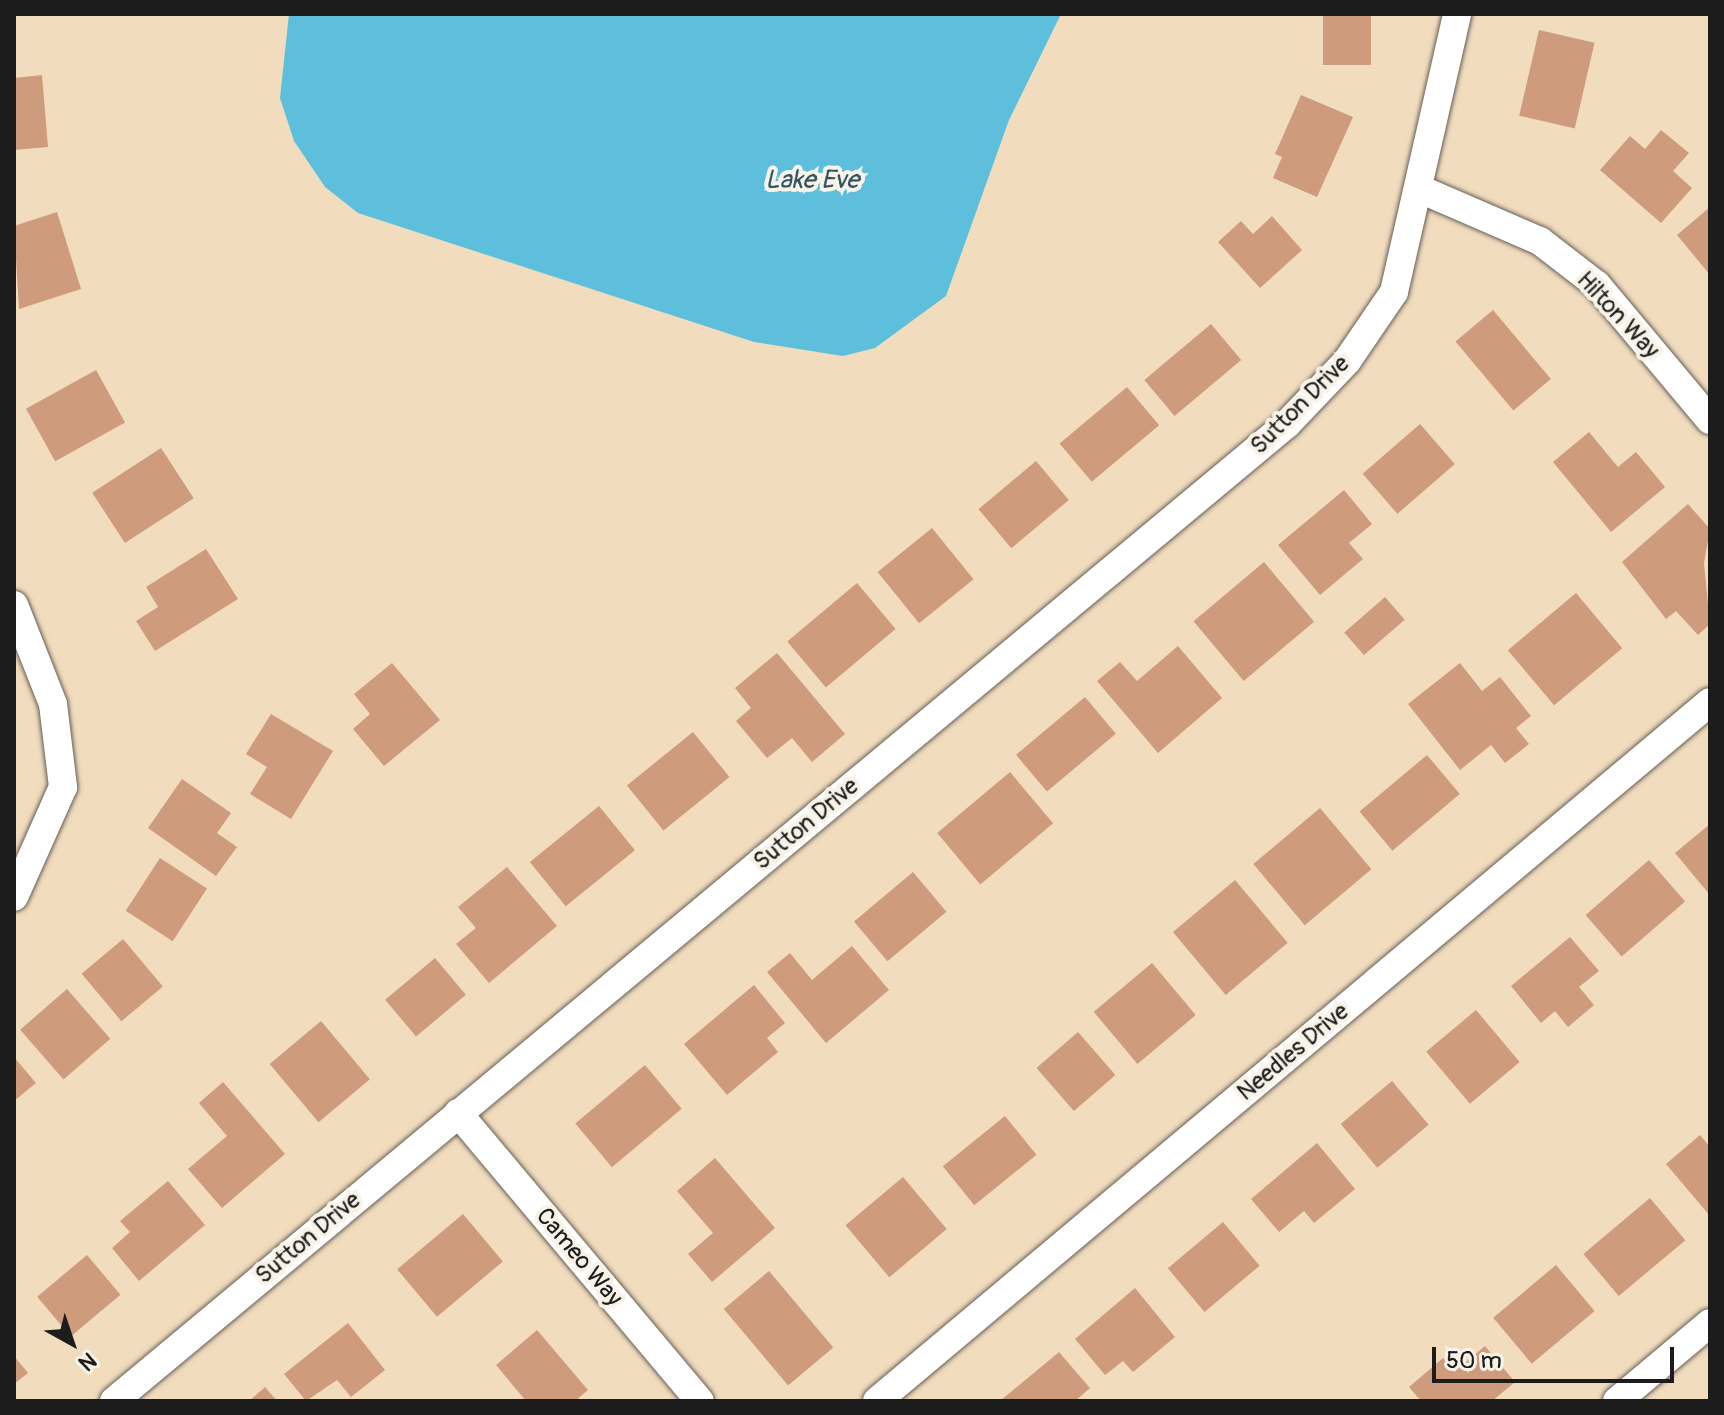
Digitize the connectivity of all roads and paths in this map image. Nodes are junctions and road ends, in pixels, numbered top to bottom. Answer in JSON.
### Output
{"nodes":[{"id":1,"x":1457,"y":14,"type":"edge"},
{"id":2,"x":1422,"y":190,"type":"junction"},
{"id":3,"x":1710,"y":420,"type":"edge"},
{"id":4,"x":14,"y":605,"type":"edge"},
{"id":5,"x":1710,"y":702,"type":"edge"},
{"id":6,"x":14,"y":897,"type":"edge"},
{"id":7,"x":458,"y":1113,"type":"junction"},
{"id":8,"x":1710,"y":1323,"type":"edge"},
{"id":9,"x":114,"y":1401,"type":"edge"},
{"id":10,"x":700,"y":1401,"type":"edge"},
{"id":11,"x":877,"y":1401,"type":"edge"},
{"id":12,"x":1617,"y":1401,"type":"edge"}],
"edges":[{"from":1,"to":2,"type":"street","name":"Sutton Drive"},
{"from":2,"to":3,"type":"street","name":"Hilton Way"},
{"from":2,"to":7,"type":"street","name":"Sutton Drive"},
{"from":4,"to":6,"type":"street"},
{"from":5,"to":11,"type":"street","name":"Needles Drive"},
{"from":7,"to":9,"type":"street","name":"Sutton Drive"},
{"from":7,"to":10,"type":"street","name":"Cameo Way"},
{"from":8,"to":12,"type":"street"}]}
